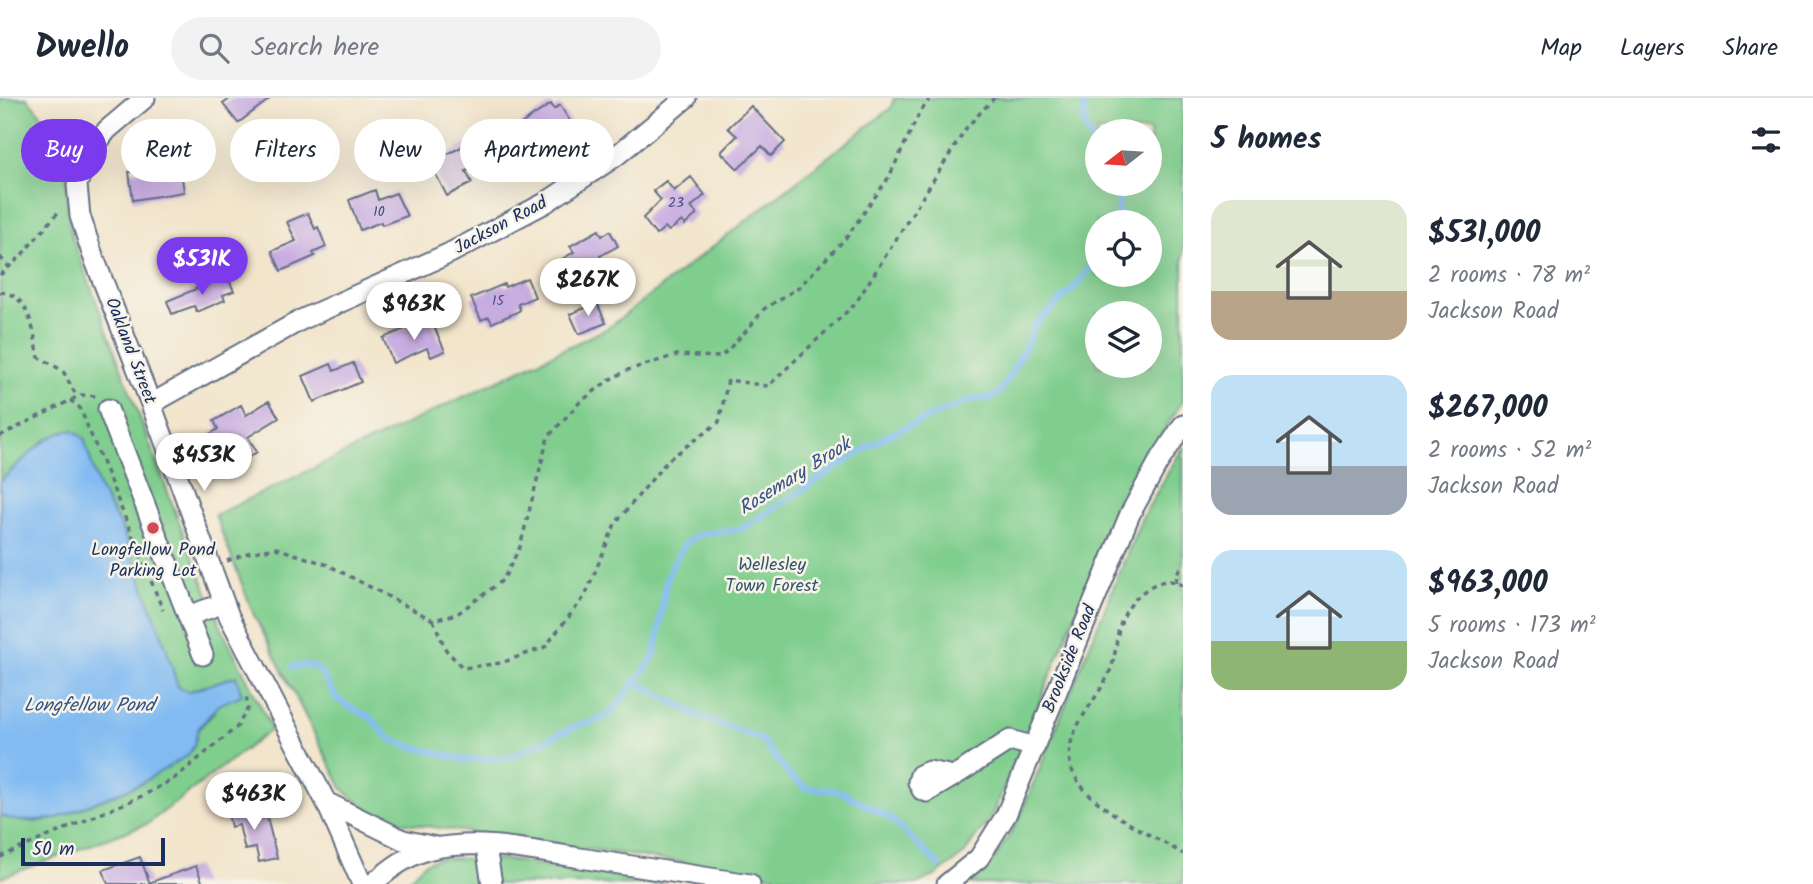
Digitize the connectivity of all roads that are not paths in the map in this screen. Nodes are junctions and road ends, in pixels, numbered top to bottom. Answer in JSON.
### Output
{"nodes":[{"id":1,"x":145,"y":98,"type":"edge"},
{"id":2,"x":686,"y":98,"type":"edge"},
{"id":3,"x":151,"y":404,"type":"junction"},
{"id":4,"x":108,"y":410,"type":"dead end"},
{"id":5,"x":1183,"y":425,"type":"edge"},
{"id":6,"x":224,"y":603,"type":"junction"},
{"id":7,"x":188,"y":616,"type":"junction"},
{"id":8,"x":204,"y":655,"type":"dead end"},
{"id":9,"x":1035,"y":747,"type":"junction"},
{"id":10,"x":954,"y":776,"type":"dead end"},
{"id":11,"x":326,"y":802,"type":"junction"},
{"id":12,"x":441,"y":847,"type":"junction"},
{"id":13,"x":485,"y":847,"type":"junction"},
{"id":14,"x":362,"y":884,"type":"edge"},
{"id":15,"x":372,"y":884,"type":"edge"},
{"id":16,"x":492,"y":884,"type":"edge"},
{"id":17,"x":750,"y":884,"type":"edge"},
{"id":18,"x":947,"y":884,"type":"edge"}],
"edges":[{"from":1,"to":3,"type":"street","name":"Oakland Street"},
{"from":2,"to":3,"type":"street","name":"Jackson Road"},
{"from":3,"to":6,"type":"street","name":"Oakland Street"},
{"from":4,"to":7,"type":"street"},
{"from":5,"to":9,"type":"street","name":"Brookside Road"},
{"from":6,"to":7,"type":"street"},
{"from":6,"to":11,"type":"street","name":"Oakland Street"},
{"from":7,"to":8,"type":"street"},
{"from":9,"to":10,"type":"street"},
{"from":9,"to":18,"type":"street","name":"Brookside Road"},
{"from":11,"to":12,"type":"street"},
{"from":11,"to":14,"type":"street","name":"Oakland Street"},
{"from":12,"to":13,"type":"street"},
{"from":12,"to":15,"type":"street"},
{"from":13,"to":16,"type":"street"},
{"from":13,"to":17,"type":"street"}]}
